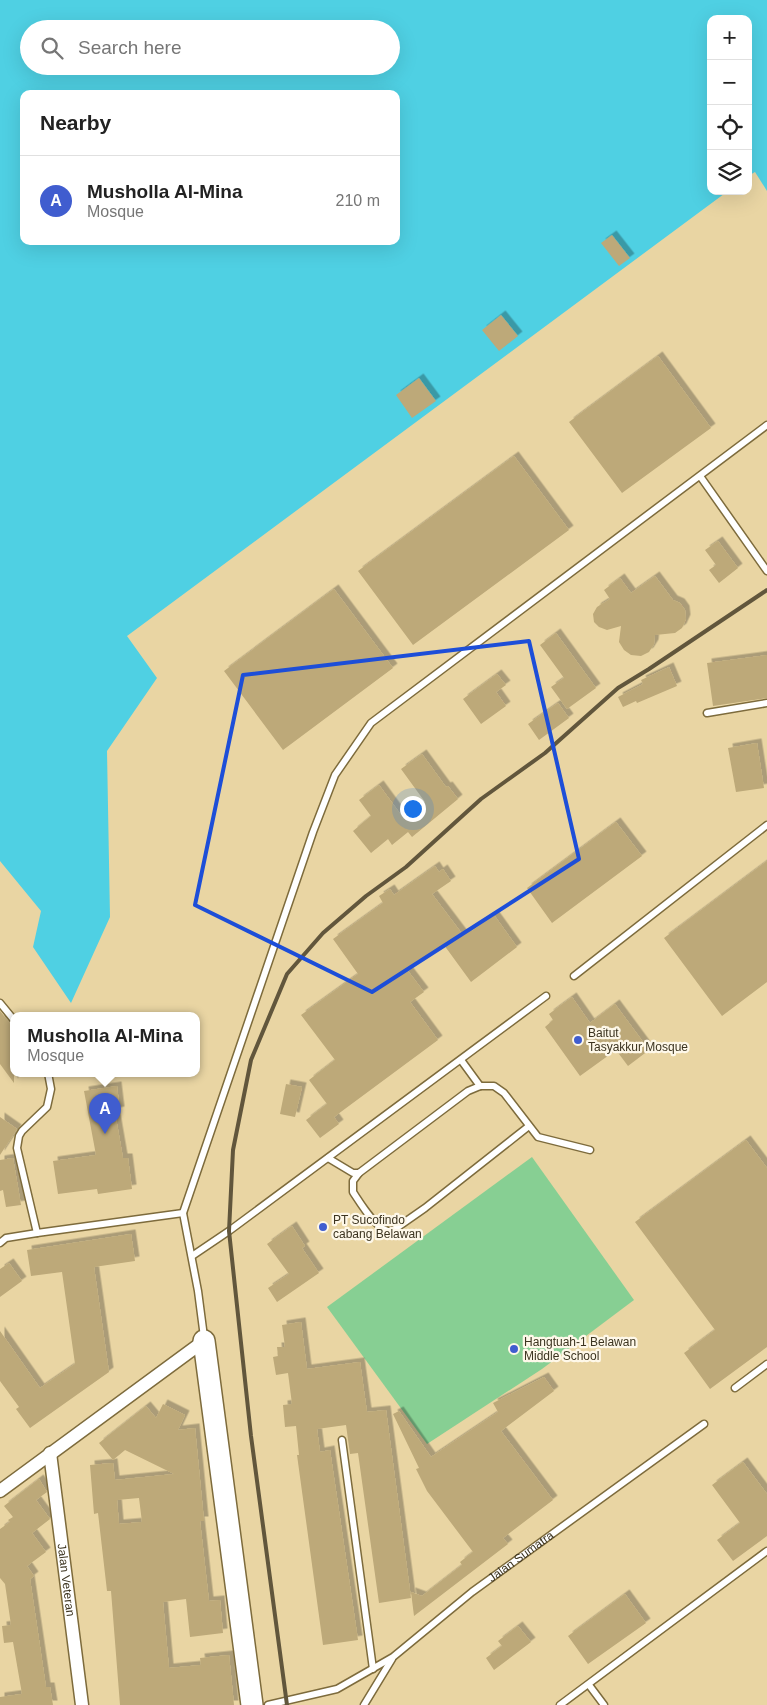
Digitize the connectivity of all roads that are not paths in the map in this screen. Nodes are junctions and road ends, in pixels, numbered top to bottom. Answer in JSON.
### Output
{"nodes":[{"id":1,"x":767,"y":425,"type":"edge"},
{"id":2,"x":700,"y":476,"type":"junction"},
{"id":3,"x":767,"y":571,"type":"edge"},
{"id":4,"x":767,"y":703,"type":"edge"},
{"id":5,"x":706,"y":713,"type":"dead end"},
{"id":6,"x":767,"y":825,"type":"edge"},
{"id":7,"x":574,"y":976,"type":"dead end"},
{"id":8,"x":546,"y":996,"type":"dead end"},
{"id":9,"x":0,"y":1004,"type":"edge"},
{"id":10,"x":10,"y":1015,"type":"edge"},
{"id":11,"x":461,"y":1060,"type":"junction"},
{"id":12,"x":49,"y":1077,"type":"edge"},
{"id":13,"x":480,"y":1086,"type":"junction"},
{"id":14,"x":529,"y":1126,"type":"junction"},
{"id":15,"x":590,"y":1150,"type":"dead end"},
{"id":16,"x":328,"y":1158,"type":"junction"},
{"id":17,"x":359,"y":1173,"type":"junction"},
{"id":18,"x":183,"y":1214,"type":"junction"},
{"id":19,"x":37,"y":1233,"type":"junction"},
{"id":20,"x":0,"y":1243,"type":"edge"},
{"id":21,"x":192,"y":1256,"type":"junction"},
{"id":22,"x":204,"y":1341,"type":"junction"},
{"id":23,"x":767,"y":1364,"type":"edge"},
{"id":24,"x":735,"y":1388,"type":"dead end"},
{"id":25,"x":704,"y":1424,"type":"dead end"},
{"id":26,"x":342,"y":1440,"type":"dead end"},
{"id":27,"x":50,"y":1453,"type":"junction"},
{"id":28,"x":0,"y":1491,"type":"edge"},
{"id":29,"x":767,"y":1551,"type":"edge"},
{"id":30,"x":394,"y":1657,"type":"junction"},
{"id":31,"x":373,"y":1668,"type":"junction"},
{"id":32,"x":589,"y":1685,"type":"junction"},
{"id":33,"x":82,"y":1705,"type":"edge"},
{"id":34,"x":252,"y":1705,"type":"edge"},
{"id":35,"x":268,"y":1705,"type":"edge"},
{"id":36,"x":364,"y":1705,"type":"edge"},
{"id":37,"x":560,"y":1705,"type":"edge"},
{"id":38,"x":604,"y":1705,"type":"edge"}],
"edges":[{"from":1,"to":2,"type":"lane"},
{"from":2,"to":3,"type":"lane"},
{"from":2,"to":18,"type":"lane"},
{"from":4,"to":5,"type":"lane"},
{"from":6,"to":7,"type":"lane"},
{"from":8,"to":11,"type":"lane"},
{"from":9,"to":10,"type":"lane"},
{"from":11,"to":13,"type":"lane"},
{"from":11,"to":16,"type":"lane"},
{"from":12,"to":19,"type":"lane"},
{"from":13,"to":14,"type":"lane"},
{"from":13,"to":17,"type":"lane"},
{"from":14,"to":15,"type":"lane"},
{"from":14,"to":17,"type":"lane"},
{"from":16,"to":17,"type":"lane"},
{"from":16,"to":21,"type":"lane"},
{"from":18,"to":19,"type":"lane"},
{"from":18,"to":21,"type":"lane"},
{"from":19,"to":20,"type":"lane"},
{"from":21,"to":22,"type":"lane"},
{"from":22,"to":27,"type":"street"},
{"from":22,"to":34,"type":"highway"},
{"from":23,"to":24,"type":"lane"},
{"from":25,"to":30,"type":"lane","name":"Jalan Sumatra"},
{"from":26,"to":31,"type":"lane"},
{"from":27,"to":28,"type":"street"},
{"from":27,"to":33,"type":"street","name":"Jalan Veteran"},
{"from":29,"to":32,"type":"lane"},
{"from":30,"to":31,"type":"lane","name":"Jalan Sumatra"},
{"from":30,"to":36,"type":"lane"},
{"from":31,"to":35,"type":"lane","name":"Jalan Sumatra"},
{"from":32,"to":37,"type":"lane"},
{"from":32,"to":38,"type":"lane"}]}
